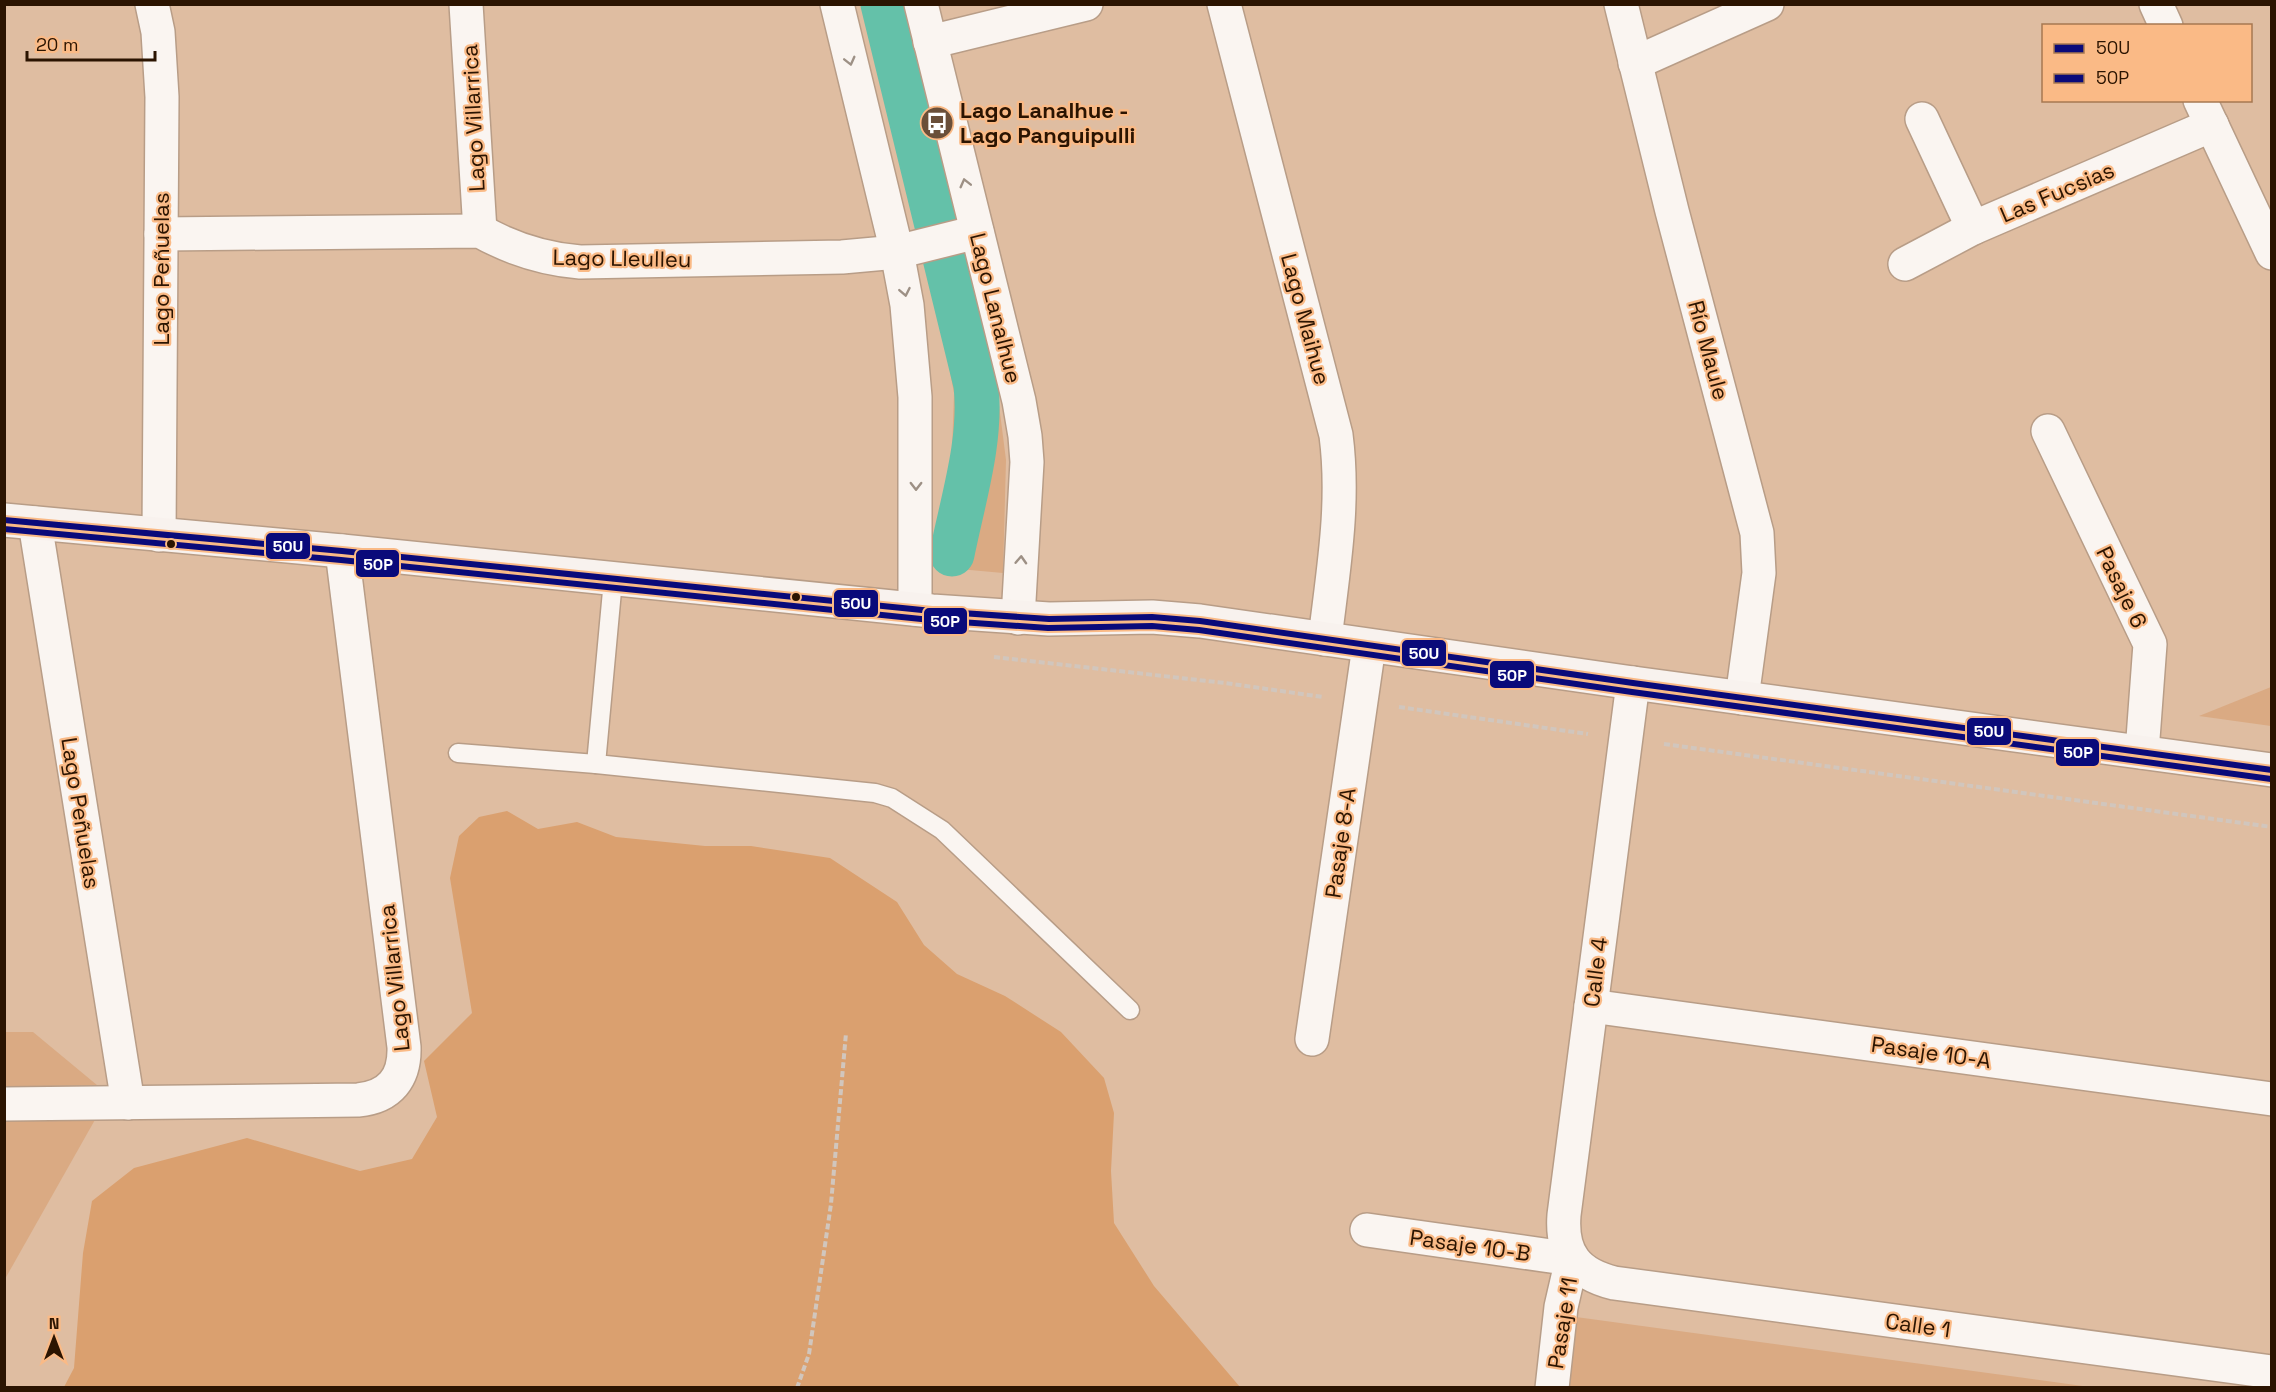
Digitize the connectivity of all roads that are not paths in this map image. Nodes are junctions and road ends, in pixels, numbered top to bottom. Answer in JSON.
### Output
{"nodes":[{"id":1,"x":152,"y":4,"type":"edge"},
{"id":2,"x":466,"y":4,"type":"edge"},
{"id":3,"x":837,"y":4,"type":"edge"},
{"id":4,"x":921,"y":4,"type":"edge"},
{"id":5,"x":1086,"y":4,"type":"edge"},
{"id":6,"x":1224,"y":4,"type":"edge"},
{"id":7,"x":1621,"y":4,"type":"edge"},
{"id":8,"x":1767,"y":4,"type":"edge"},
{"id":9,"x":2156,"y":4,"type":"edge"},
{"id":10,"x":2165,"y":24,"type":"edge"},
{"id":11,"x":930,"y":42,"type":"junction"},
{"id":12,"x":1635,"y":63,"type":"junction"},
{"id":13,"x":2206,"y":113,"type":"edge"},
{"id":14,"x":1922,"y":119,"type":"dead end"},
{"id":15,"x":1973,"y":228,"type":"junction"},
{"id":16,"x":480,"y":231,"type":"junction"},
{"id":17,"x":977,"y":232,"type":"junction"},
{"id":18,"x":161,"y":234,"type":"junction"},
{"id":19,"x":897,"y":252,"type":"junction"},
{"id":20,"x":2271,"y":253,"type":"edge"},
{"id":21,"x":1905,"y":264,"type":"dead end"},
{"id":22,"x":2048,"y":431,"type":"dead end"},
{"id":23,"x":20,"y":522,"type":"edge"},
{"id":24,"x":159,"y":534,"type":"junction"},
{"id":25,"x":342,"y":551,"type":"junction"},
{"id":26,"x":613,"y":580,"type":"junction"},
{"id":27,"x":915,"y":609,"type":"junction"},
{"id":28,"x":1018,"y":618,"type":"junction"},
{"id":29,"x":1325,"y":639,"type":"junction"},
{"id":30,"x":1369,"y":646,"type":"junction"},
{"id":31,"x":1633,"y":683,"type":"junction"},
{"id":32,"x":1742,"y":698,"type":"junction"},
{"id":33,"x":2142,"y":752,"type":"junction"},
{"id":34,"x":458,"y":753,"type":"dead end"},
{"id":35,"x":596,"y":764,"type":"junction"},
{"id":36,"x":2271,"y":770,"type":"edge"},
{"id":37,"x":1590,"y":1006,"type":"junction"},
{"id":38,"x":1130,"y":1010,"type":"dead end"},
{"id":39,"x":1312,"y":1040,"type":"dead end"},
{"id":40,"x":2271,"y":1099,"type":"edge"},
{"id":41,"x":128,"y":1103,"type":"junction"},
{"id":42,"x":4,"y":1104,"type":"edge"},
{"id":43,"x":1367,"y":1230,"type":"dead end"},
{"id":44,"x":1572,"y":1259,"type":"junction"},
{"id":45,"x":2271,"y":1372,"type":"edge"},
{"id":46,"x":1552,"y":1388,"type":"edge"}],
"edges":[{"from":1,"to":18,"type":"street","name":"Lago Peñuelas"},
{"from":2,"to":16,"type":"street","name":"Lago Villarrica"},
{"from":3,"to":19,"type":"street","one_way":true},
{"from":4,"to":11,"type":"street","name":"Lago Lanalhue"},
{"from":5,"to":11,"type":"street"},
{"from":6,"to":29,"type":"street","name":"Lago Maihue"},
{"from":7,"to":12,"type":"street","name":"Río Maule"},
{"from":8,"to":12,"type":"street"},
{"from":9,"to":10,"type":"street"},
{"from":17,"to":11,"type":"street","name":"Lago Lanalhue","one_way":true},
{"from":12,"to":32,"type":"street","name":"Río Maule"},
{"from":13,"to":15,"type":"street","name":"Las Fucsias"},
{"from":13,"to":20,"type":"street"},
{"from":14,"to":15,"type":"street"},
{"from":15,"to":21,"type":"street","name":"Las Fucsias"},
{"from":16,"to":18,"type":"street","name":"Lago Lleulleu"},
{"from":16,"to":19,"type":"street","name":"Lago Lleulleu"},
{"from":17,"to":19,"type":"street","name":"Lago Lleulleu"},
{"from":28,"to":17,"type":"street","name":"Lago Lanalhue","one_way":true},
{"from":18,"to":24,"type":"street","name":"Lago Peñuelas"},
{"from":19,"to":27,"type":"street","one_way":true},
{"from":22,"to":33,"type":"street","name":"Pasaje 6"},
{"from":23,"to":24,"type":"street"},
{"from":23,"to":41,"type":"street","name":"Lago Peñuelas"},
{"from":24,"to":25,"type":"street"},
{"from":25,"to":26,"type":"street"},
{"from":25,"to":41,"type":"street","name":"Lago Villarrica"},
{"from":26,"to":27,"type":"street"},
{"from":26,"to":35,"type":"lane"},
{"from":27,"to":28,"type":"street"},
{"from":28,"to":29,"type":"street"},
{"from":29,"to":30,"type":"street"},
{"from":30,"to":31,"type":"street"},
{"from":30,"to":39,"type":"street","name":"Pasaje 8-A"},
{"from":31,"to":32,"type":"street"},
{"from":31,"to":37,"type":"street","name":"Calle 4"},
{"from":32,"to":33,"type":"street"},
{"from":33,"to":36,"type":"street"},
{"from":34,"to":35,"type":"lane"},
{"from":35,"to":38,"type":"lane"},
{"from":37,"to":40,"type":"street","name":"Pasaje 10-A"},
{"from":37,"to":44,"type":"street","name":"Calle 4"},
{"from":41,"to":42,"type":"street","name":"Lago Villarrica"},
{"from":43,"to":44,"type":"street","name":"Pasaje 10-B"},
{"from":44,"to":45,"type":"street","name":"Calle 1"},
{"from":44,"to":46,"type":"street","name":"Pasaje 11"}]}
